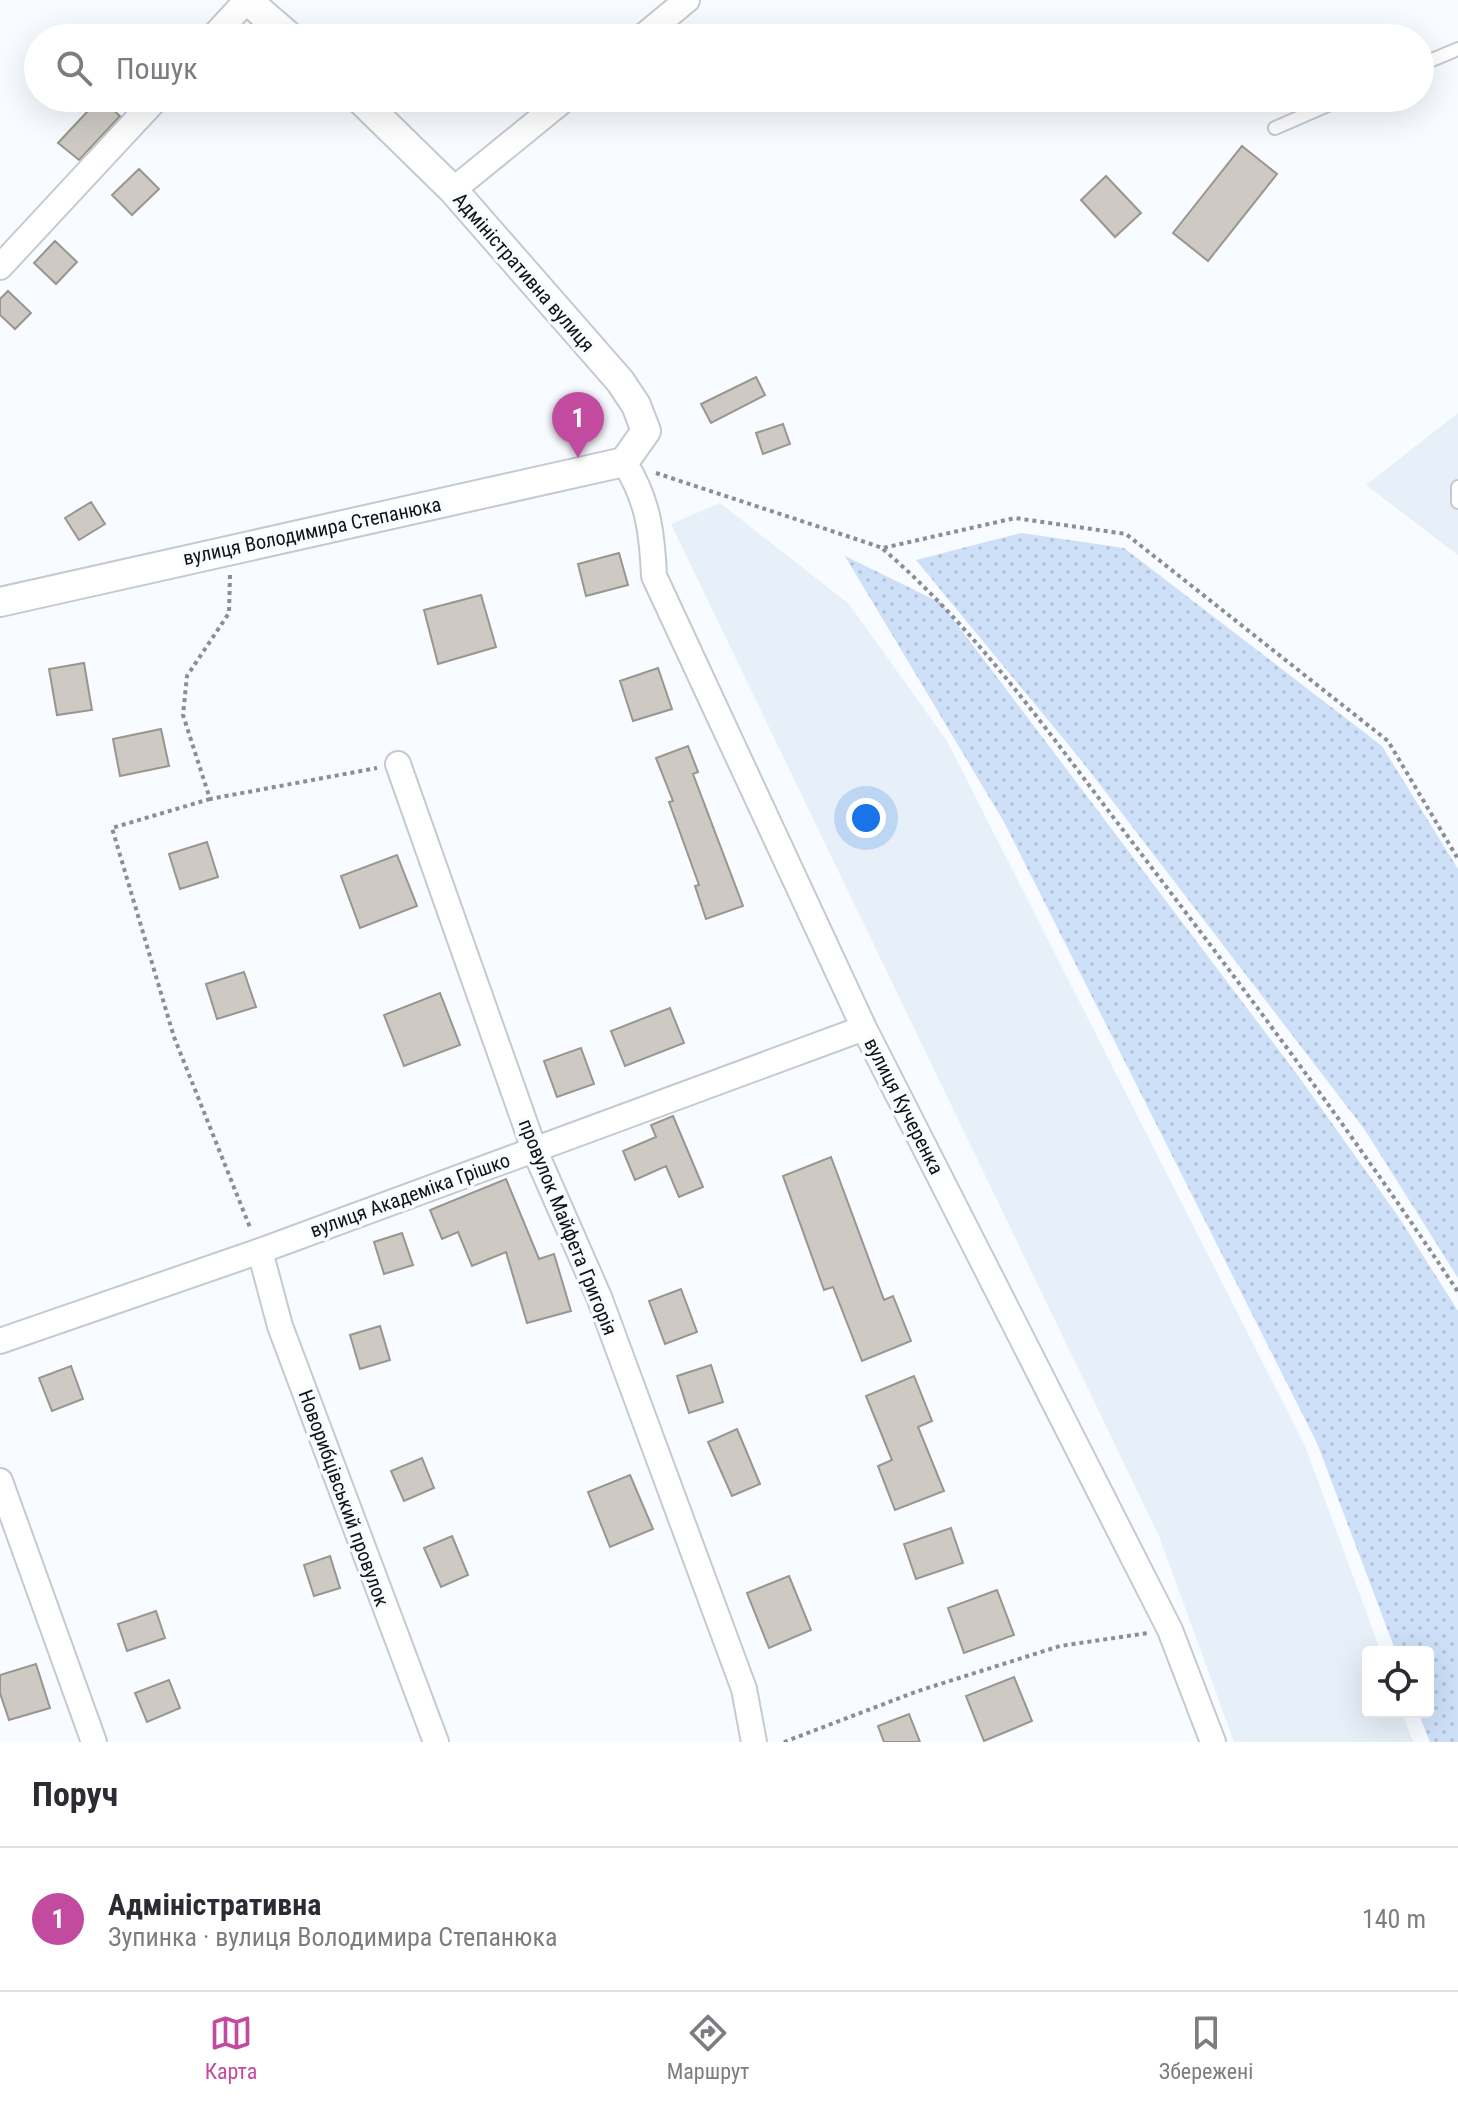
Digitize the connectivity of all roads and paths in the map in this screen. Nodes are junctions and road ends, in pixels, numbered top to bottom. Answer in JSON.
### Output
{"nodes":[{"id":1,"x":247,"y":0,"type":"edge"},
{"id":2,"x":687,"y":0,"type":"edge"},
{"id":3,"x":225,"y":24,"type":"edge"},
{"id":4,"x":275,"y":24,"type":"edge"},
{"id":5,"x":658,"y":24,"type":"edge"},
{"id":6,"x":1458,"y":49,"type":"edge"},
{"id":7,"x":1434,"y":59,"type":"edge"},
{"id":8,"x":144,"y":112,"type":"edge"},
{"id":9,"x":373,"y":112,"type":"edge"},
{"id":10,"x":549,"y":112,"type":"edge"},
{"id":11,"x":1312,"y":112,"type":"edge"},
{"id":12,"x":1275,"y":128,"type":"dead end"},
{"id":13,"x":453,"y":190,"type":"junction"},
{"id":14,"x":0,"y":267,"type":"edge"},
{"id":15,"x":624,"y":462,"type":"junction"},
{"id":16,"x":1458,"y":487,"type":"edge"},
{"id":17,"x":1458,"y":502,"type":"edge"},
{"id":18,"x":230,"y":548,"type":"junction"},
{"id":19,"x":883,"y":548,"type":"junction"},
{"id":20,"x":0,"y":602,"type":"edge"},
{"id":21,"x":398,"y":764,"type":"joint"},
{"id":22,"x":210,"y":799,"type":"junction"},
{"id":23,"x":1458,"y":859,"type":"edge"},
{"id":24,"x":864,"y":1028,"type":"junction"},
{"id":25,"x":534,"y":1149,"type":"junction"},
{"id":26,"x":260,"y":1251,"type":"junction"},
{"id":27,"x":1458,"y":1292,"type":"edge"},
{"id":28,"x":0,"y":1341,"type":"edge"},
{"id":29,"x":0,"y":1481,"type":"edge"},
{"id":30,"x":1170,"y":1630,"type":"junction"},
{"id":31,"x":94,"y":1742,"type":"edge"},
{"id":32,"x":436,"y":1742,"type":"edge"},
{"id":33,"x":754,"y":1742,"type":"edge"},
{"id":34,"x":784,"y":1742,"type":"edge"},
{"id":35,"x":1213,"y":1742,"type":"edge"}],
"edges":[{"from":1,"to":3,"type":"street"},
{"from":1,"to":4,"type":"street"},
{"from":2,"to":5,"type":"street"},
{"from":6,"to":7,"type":"lane"},
{"from":8,"to":14,"type":"street"},
{"from":9,"to":13,"type":"street","name":"Адміністративна вулиця"},
{"from":10,"to":13,"type":"street"},
{"from":11,"to":12,"type":"lane"},
{"from":13,"to":15,"type":"street","name":"Адміністративна вулиця"},
{"from":15,"to":18,"type":"street","name":"вулиця Володимира Степанюка"},
{"from":15,"to":19,"type":"path"},
{"from":15,"to":24,"type":"street","name":"вулиця Кучеренка"},
{"from":16,"to":17,"type":"lane"},
{"from":18,"to":20,"type":"street","name":"вулиця Володимира Степанюка"},
{"from":18,"to":22,"type":"path"},
{"from":19,"to":23,"type":"path"},
{"from":19,"to":27,"type":"path"},
{"from":21,"to":22,"type":"path"},
{"from":21,"to":25,"type":"street","name":"провулок Майфета Григорія"},
{"from":22,"to":26,"type":"path"},
{"from":24,"to":25,"type":"street","name":"вулиця Академіка Грішко"},
{"from":24,"to":30,"type":"street","name":"вулиця Кучеренка"},
{"from":25,"to":26,"type":"street","name":"вулиця Академіка Грішко"},
{"from":25,"to":33,"type":"street","name":"провулок Майфета Григорія"},
{"from":26,"to":28,"type":"street","name":"вулиця Академіка Грішко"},
{"from":26,"to":32,"type":"street","name":"Новорибцівський провулок"},
{"from":29,"to":31,"type":"street"},
{"from":30,"to":34,"type":"path"},
{"from":30,"to":35,"type":"street","name":"вулиця Кучеренка"}]}
